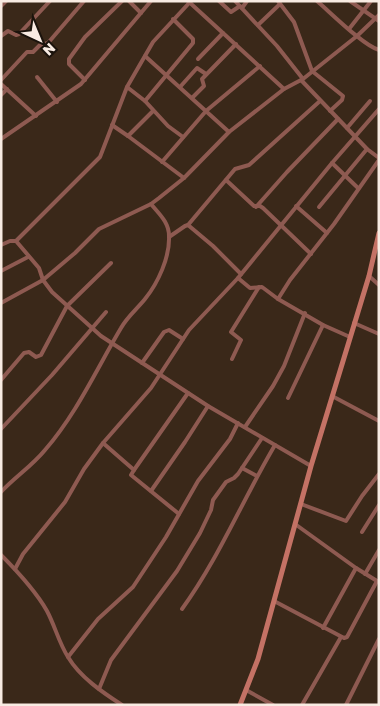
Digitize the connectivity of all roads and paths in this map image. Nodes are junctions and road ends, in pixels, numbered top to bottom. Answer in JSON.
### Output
{"nodes":[{"id":1,"x":6,"y":1,"type":"edge"},
{"id":2,"x":50,"y":1,"type":"edge"},
{"id":3,"x":84,"y":1,"type":"edge"},
{"id":4,"x":122,"y":1,"type":"edge"},
{"id":5,"x":129,"y":1,"type":"edge"},
{"id":6,"x":151,"y":1,"type":"edge"},
{"id":7,"x":219,"y":1,"type":"edge"},
{"id":8,"x":235,"y":1,"type":"edge"},
{"id":9,"x":247,"y":1,"type":"edge"},
{"id":10,"x":317,"y":1,"type":"edge"},
{"id":11,"x":350,"y":1,"type":"edge"},
{"id":12,"x":371,"y":1,"type":"edge"},
{"id":13,"x":190,"y":2,"type":"edge"},
{"id":14,"x":279,"y":3,"type":"edge"},
{"id":15,"x":1,"y":6,"type":"edge"},
{"id":16,"x":241,"y":7,"type":"junction"},
{"id":17,"x":364,"y":11,"type":"junction"},
{"id":18,"x":141,"y":14,"type":"junction"},
{"id":19,"x":379,"y":15,"type":"edge"},
{"id":20,"x":173,"y":19,"type":"junction"},
{"id":21,"x":377,"y":20,"type":"edge"},
{"id":22,"x":258,"y":25,"type":"junction"},
{"id":23,"x":349,"y":29,"type":"junction"},
{"id":24,"x":223,"y":33,"type":"junction"},
{"id":25,"x":1,"y":36,"type":"edge"},
{"id":26,"x":358,"y":36,"type":"junction"},
{"id":27,"x":236,"y":44,"type":"junction"},
{"id":28,"x":379,"y":50,"type":"edge"},
{"id":29,"x":145,"y":56,"type":"junction"},
{"id":30,"x":198,"y":59,"type":"dead end"},
{"id":31,"x":260,"y":66,"type":"junction"},
{"id":32,"x":312,"y":71,"type":"junction"},
{"id":33,"x":166,"y":74,"type":"junction"},
{"id":34,"x":206,"y":74,"type":"junction"},
{"id":35,"x":38,"y":77,"type":"dead end"},
{"id":36,"x":85,"y":80,"type":"junction"},
{"id":37,"x":302,"y":80,"type":"junction"},
{"id":38,"x":1,"y":82,"type":"edge"},
{"id":39,"x":127,"y":87,"type":"junction"},
{"id":40,"x":180,"y":87,"type":"junction"},
{"id":41,"x":7,"y":89,"type":"junction"},
{"id":42,"x":284,"y":89,"type":"junction"},
{"id":43,"x":1,"y":94,"type":"edge"},
{"id":44,"x":192,"y":98,"type":"junction"},
{"id":45,"x":144,"y":101,"type":"junction"},
{"id":46,"x":320,"y":101,"type":"junction"},
{"id":47,"x":370,"y":101,"type":"dead end"},
{"id":48,"x":57,"y":102,"type":"junction"},
{"id":49,"x":379,"y":109,"type":"edge"},
{"id":50,"x":153,"y":110,"type":"junction"},
{"id":51,"x":206,"y":111,"type":"junction"},
{"id":52,"x":330,"y":112,"type":"junction"},
{"id":53,"x":36,"y":116,"type":"junction"},
{"id":54,"x":338,"y":119,"type":"junction"},
{"id":55,"x":112,"y":126,"type":"junction"},
{"id":56,"x":346,"y":128,"type":"junction"},
{"id":57,"x":229,"y":132,"type":"junction"},
{"id":58,"x":128,"y":136,"type":"junction"},
{"id":59,"x":354,"y":136,"type":"junction"},
{"id":60,"x":183,"y":137,"type":"junction"},
{"id":61,"x":1,"y":139,"type":"edge"},
{"id":62,"x":367,"y":149,"type":"junction"},
{"id":63,"x":379,"y":159,"type":"edge"},
{"id":64,"x":162,"y":162,"type":"junction"},
{"id":65,"x":332,"y":163,"type":"junction"},
{"id":66,"x":346,"y":176,"type":"junction"},
{"id":67,"x":184,"y":178,"type":"junction"},
{"id":68,"x":226,"y":180,"type":"junction"},
{"id":69,"x":358,"y":188,"type":"junction"},
{"id":70,"x":150,"y":204,"type":"junction"},
{"id":71,"x":296,"y":206,"type":"junction"},
{"id":72,"x":256,"y":207,"type":"junction"},
{"id":73,"x":319,"y":207,"type":"dead end"},
{"id":74,"x":188,"y":225,"type":"junction"},
{"id":75,"x":280,"y":225,"type":"junction"},
{"id":76,"x":327,"y":233,"type":"junction"},
{"id":77,"x":379,"y":233,"type":"edge"},
{"id":78,"x":170,"y":237,"type":"junction"},
{"id":79,"x":16,"y":241,"type":"junction"},
{"id":80,"x":1,"y":245,"type":"edge"},
{"id":81,"x":311,"y":254,"type":"junction"},
{"id":82,"x":28,"y":257,"type":"junction"},
{"id":83,"x":111,"y":262,"type":"dead end"},
{"id":84,"x":1,"y":271,"type":"edge"},
{"id":85,"x":239,"y":276,"type":"junction"},
{"id":86,"x":369,"y":276,"type":"junction"},
{"id":87,"x":43,"y":280,"type":"junction"},
{"id":88,"x":379,"y":285,"type":"edge"},
{"id":89,"x":259,"y":286,"type":"junction"},
{"id":90,"x":278,"y":299,"type":"junction"},
{"id":91,"x":1,"y":303,"type":"edge"},
{"id":92,"x":67,"y":306,"type":"junction"},
{"id":93,"x":106,"y":312,"type":"dead end"},
{"id":94,"x":306,"y":314,"type":"junction"},
{"id":95,"x":354,"y":323,"type":"junction"},
{"id":96,"x":323,"y":325,"type":"junction"},
{"id":97,"x":92,"y":328,"type":"junction"},
{"id":98,"x":379,"y":334,"type":"edge"},
{"id":99,"x":350,"y":337,"type":"junction"},
{"id":100,"x":183,"y":338,"type":"junction"},
{"id":101,"x":112,"y":344,"type":"junction"},
{"id":102,"x":232,"y":359,"type":"dead end"},
{"id":103,"x":142,"y":363,"type":"junction"},
{"id":104,"x":160,"y":375,"type":"junction"},
{"id":105,"x":1,"y":380,"type":"edge"},
{"id":106,"x":188,"y":393,"type":"junction"},
{"id":107,"x":332,"y":396,"type":"junction"},
{"id":108,"x":288,"y":398,"type":"dead end"},
{"id":109,"x":208,"y":406,"type":"junction"},
{"id":110,"x":379,"y":413,"type":"edge"},
{"id":111,"x":377,"y":420,"type":"edge"},
{"id":112,"x":238,"y":424,"type":"junction"},
{"id":113,"x":246,"y":427,"type":"junction"},
{"id":114,"x":1,"y":429,"type":"edge"},
{"id":115,"x":262,"y":438,"type":"junction"},
{"id":116,"x":103,"y":443,"type":"junction"},
{"id":117,"x":276,"y":445,"type":"junction"},
{"id":118,"x":311,"y":466,"type":"junction"},
{"id":119,"x":242,"y":468,"type":"junction"},
{"id":120,"x":134,"y":470,"type":"junction"},
{"id":121,"x":379,"y":474,"type":"edge"},
{"id":122,"x":257,"y":476,"type":"junction"},
{"id":123,"x":152,"y":491,"type":"junction"},
{"id":124,"x":1,"y":492,"type":"edge"},
{"id":125,"x":301,"y":504,"type":"junction"},
{"id":126,"x":379,"y":505,"type":"edge"},
{"id":127,"x":179,"y":514,"type":"junction"},
{"id":128,"x":295,"y":524,"type":"junction"},
{"id":129,"x":362,"y":532,"type":"dead end"},
{"id":130,"x":379,"y":550,"type":"edge"},
{"id":131,"x":1,"y":555,"type":"edge"},
{"id":132,"x":356,"y":568,"type":"junction"},
{"id":133,"x":14,"y":569,"type":"junction"},
{"id":134,"x":365,"y":574,"type":"junction"},
{"id":135,"x":378,"y":581,"type":"edge"},
{"id":136,"x":274,"y":601,"type":"junction"},
{"id":137,"x":182,"y":609,"type":"dead end"},
{"id":138,"x":323,"y":628,"type":"junction"},
{"id":139,"x":341,"y":637,"type":"junction"},
{"id":140,"x":379,"y":639,"type":"edge"},
{"id":141,"x":68,"y":657,"type":"junction"},
{"id":142,"x":99,"y":689,"type":"junction"},
{"id":143,"x":246,"y":690,"type":"junction"},
{"id":144,"x":122,"y":705,"type":"edge"},
{"id":145,"x":240,"y":705,"type":"edge"},
{"id":146,"x":272,"y":705,"type":"edge"},
{"id":147,"x":302,"y":705,"type":"edge"},
{"id":148,"x":346,"y":705,"type":"edge"}],
"edges":[{"from":1,"to":15,"type":"street"},
{"from":2,"to":25,"type":"street"},
{"from":3,"to":38,"type":"street"},
{"from":4,"to":36,"type":"street"},
{"from":5,"to":18,"type":"street"},
{"from":6,"to":18,"type":"street"},
{"from":7,"to":16,"type":"street"},
{"from":8,"to":16,"type":"street"},
{"from":9,"to":16,"type":"street"},
{"from":10,"to":23,"type":"street"},
{"from":11,"to":17,"type":"street"},
{"from":12,"to":17,"type":"street"},
{"from":13,"to":20,"type":"street"},
{"from":13,"to":24,"type":"street"},
{"from":14,"to":22,"type":"street"},
{"from":14,"to":32,"type":"street"},
{"from":16,"to":22,"type":"street"},
{"from":17,"to":21,"type":"street"},
{"from":17,"to":23,"type":"street"},
{"from":18,"to":36,"type":"street"},
{"from":19,"to":21,"type":"street"},
{"from":20,"to":29,"type":"street"},
{"from":20,"to":33,"type":"street"},
{"from":21,"to":26,"type":"street"},
{"from":22,"to":37,"type":"street"},
{"from":23,"to":26,"type":"street"},
{"from":24,"to":27,"type":"street"},
{"from":24,"to":30,"type":"street"},
{"from":26,"to":28,"type":"street"},
{"from":26,"to":32,"type":"street"},
{"from":27,"to":31,"type":"street"},
{"from":27,"to":34,"type":"street"},
{"from":29,"to":33,"type":"street"},
{"from":29,"to":39,"type":"street"},
{"from":31,"to":42,"type":"street"},
{"from":31,"to":51,"type":"street"},
{"from":32,"to":37,"type":"street"},
{"from":32,"to":52,"type":"street"},
{"from":33,"to":40,"type":"street"},
{"from":33,"to":45,"type":"street"},
{"from":34,"to":40,"type":"street"},
{"from":34,"to":44,"type":"street"},
{"from":35,"to":48,"type":"street"},
{"from":36,"to":48,"type":"street"},
{"from":37,"to":42,"type":"street"},
{"from":37,"to":46,"type":"street"},
{"from":38,"to":41,"type":"street"},
{"from":39,"to":45,"type":"street"},
{"from":39,"to":55,"type":"street"},
{"from":40,"to":44,"type":"street"},
{"from":41,"to":43,"type":"street"},
{"from":41,"to":53,"type":"street"},
{"from":42,"to":57,"type":"street"},
{"from":44,"to":51,"type":"street"},
{"from":45,"to":50,"type":"street"},
{"from":46,"to":52,"type":"street"},
{"from":46,"to":68,"type":"street"},
{"from":47,"to":56,"type":"street"},
{"from":48,"to":53,"type":"street"},
{"from":49,"to":59,"type":"street"},
{"from":50,"to":58,"type":"street"},
{"from":50,"to":60,"type":"street"},
{"from":51,"to":57,"type":"street"},
{"from":51,"to":60,"type":"street"},
{"from":52,"to":54,"type":"street"},
{"from":53,"to":61,"type":"street"},
{"from":54,"to":56,"type":"street"},
{"from":54,"to":72,"type":"street"},
{"from":55,"to":58,"type":"street"},
{"from":55,"to":79,"type":"street"},
{"from":56,"to":59,"type":"street"},
{"from":57,"to":67,"type":"street"},
{"from":58,"to":64,"type":"street"},
{"from":59,"to":62,"type":"street"},
{"from":59,"to":65,"type":"street"},
{"from":60,"to":64,"type":"street"},
{"from":62,"to":63,"type":"street"},
{"from":62,"to":66,"type":"street"},
{"from":63,"to":69,"type":"street"},
{"from":64,"to":67,"type":"street"},
{"from":65,"to":66,"type":"street"},
{"from":65,"to":71,"type":"street"},
{"from":66,"to":69,"type":"street"},
{"from":66,"to":73,"type":"street"},
{"from":67,"to":70,"type":"street"},
{"from":68,"to":72,"type":"street"},
{"from":68,"to":74,"type":"street"},
{"from":69,"to":76,"type":"street"},
{"from":70,"to":78,"type":"street"},
{"from":70,"to":87,"type":"street"},
{"from":71,"to":75,"type":"street"},
{"from":71,"to":76,"type":"street"},
{"from":72,"to":75,"type":"street"},
{"from":74,"to":78,"type":"street"},
{"from":74,"to":85,"type":"street"},
{"from":75,"to":81,"type":"street"},
{"from":75,"to":85,"type":"street"},
{"from":76,"to":81,"type":"street"},
{"from":77,"to":86,"type":"street"},
{"from":78,"to":101,"type":"street"},
{"from":79,"to":80,"type":"street"},
{"from":79,"to":82,"type":"street"},
{"from":81,"to":90,"type":"street"},
{"from":82,"to":84,"type":"street"},
{"from":82,"to":87,"type":"street"},
{"from":83,"to":92,"type":"street"},
{"from":85,"to":89,"type":"street"},
{"from":85,"to":100,"type":"street"},
{"from":86,"to":88,"type":"street"},
{"from":86,"to":95,"type":"street"},
{"from":87,"to":91,"type":"street"},
{"from":87,"to":92,"type":"street"},
{"from":89,"to":90,"type":"street"},
{"from":89,"to":102,"type":"street"},
{"from":90,"to":94,"type":"street"},
{"from":92,"to":97,"type":"street"},
{"from":92,"to":105,"type":"street"},
{"from":93,"to":97,"type":"street"},
{"from":94,"to":96,"type":"street"},
{"from":94,"to":113,"type":"street"},
{"from":95,"to":98,"type":"street"},
{"from":95,"to":99,"type":"street"},
{"from":96,"to":99,"type":"street"},
{"from":96,"to":108,"type":"street"},
{"from":97,"to":101,"type":"street"},
{"from":97,"to":114,"type":"street"},
{"from":99,"to":107,"type":"street"},
{"from":100,"to":103,"type":"street"},
{"from":100,"to":104,"type":"street"},
{"from":101,"to":103,"type":"street"},
{"from":101,"to":124,"type":"street"},
{"from":103,"to":104,"type":"street"},
{"from":104,"to":106,"type":"street"},
{"from":104,"to":116,"type":"street"},
{"from":106,"to":109,"type":"street"},
{"from":106,"to":120,"type":"street"},
{"from":107,"to":111,"type":"street"},
{"from":107,"to":118,"type":"street"},
{"from":109,"to":112,"type":"street"},
{"from":109,"to":123,"type":"street"},
{"from":110,"to":111,"type":"street"},
{"from":112,"to":113,"type":"street"},
{"from":112,"to":127,"type":"street"},
{"from":113,"to":115,"type":"street"},
{"from":115,"to":117,"type":"street"},
{"from":115,"to":119,"type":"street"},
{"from":116,"to":120,"type":"street"},
{"from":116,"to":133,"type":"street"},
{"from":117,"to":118,"type":"street"},
{"from":117,"to":122,"type":"street"},
{"from":118,"to":125,"type":"street"},
{"from":119,"to":122,"type":"street"},
{"from":119,"to":142,"type":"street"},
{"from":120,"to":123,"type":"street"},
{"from":121,"to":125,"type":"street"},
{"from":122,"to":137,"type":"street"},
{"from":123,"to":127,"type":"street"},
{"from":125,"to":128,"type":"street"},
{"from":126,"to":129,"type":"street"},
{"from":127,"to":141,"type":"street"},
{"from":128,"to":132,"type":"street"},
{"from":128,"to":136,"type":"street"},
{"from":130,"to":134,"type":"street"},
{"from":131,"to":133,"type":"street"},
{"from":132,"to":134,"type":"street"},
{"from":132,"to":138,"type":"street"},
{"from":133,"to":141,"type":"street"},
{"from":134,"to":135,"type":"street"},
{"from":135,"to":139,"type":"street"},
{"from":136,"to":138,"type":"street"},
{"from":136,"to":143,"type":"street"},
{"from":138,"to":139,"type":"street"},
{"from":139,"to":147,"type":"street"},
{"from":140,"to":148,"type":"street"},
{"from":141,"to":142,"type":"street"},
{"from":142,"to":144,"type":"street"},
{"from":143,"to":145,"type":"street"},
{"from":143,"to":146,"type":"street"}]}
